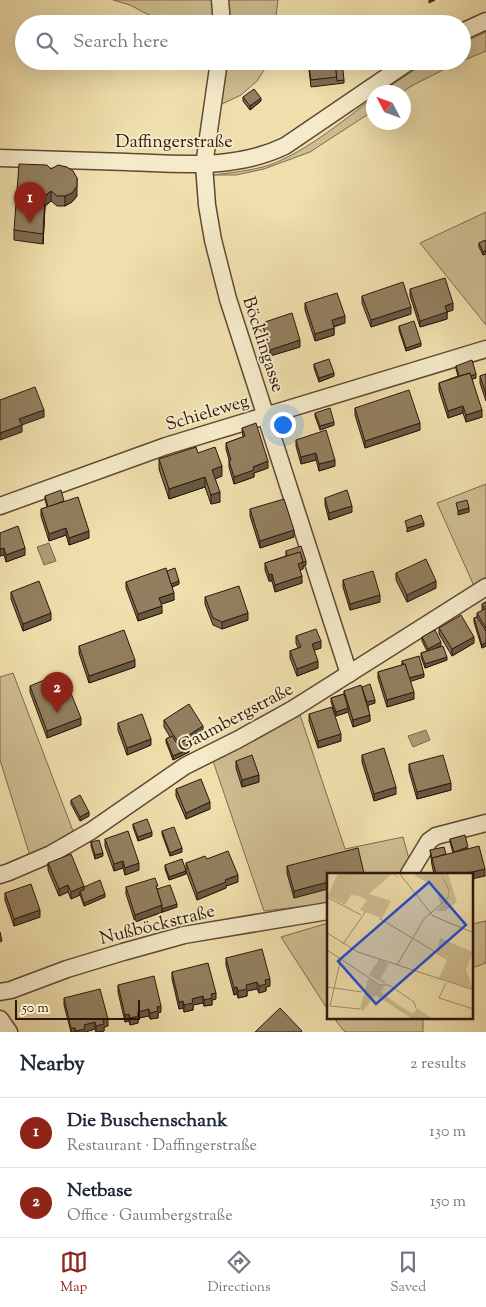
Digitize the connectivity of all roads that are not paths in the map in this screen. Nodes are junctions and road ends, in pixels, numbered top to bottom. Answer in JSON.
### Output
{"nodes":[{"id":1,"x":220,"y":0,"type":"edge"},
{"id":2,"x":221,"y":15,"type":"edge"},
{"id":3,"x":486,"y":21,"type":"edge"},
{"id":4,"x":471,"y":28,"type":"edge"},
{"id":5,"x":218,"y":70,"type":"edge"},
{"id":6,"x":397,"y":70,"type":"edge"},
{"id":7,"x":0,"y":158,"type":"edge"},
{"id":8,"x":204,"y":165,"type":"junction"},
{"id":9,"x":486,"y":348,"type":"edge"},
{"id":10,"x":266,"y":415,"type":"junction"},
{"id":11,"x":0,"y":506,"type":"edge"},
{"id":12,"x":486,"y":587,"type":"edge"},
{"id":13,"x":349,"y":674,"type":"junction"},
{"id":14,"x":486,"y":823,"type":"edge"},
{"id":15,"x":410,"y":873,"type":"edge"},
{"id":16,"x":0,"y":875,"type":"edge"},
{"id":17,"x":327,"y":911,"type":"edge"},
{"id":18,"x":0,"y":992,"type":"edge"},
{"id":19,"x":0,"y":1019,"type":"edge"},
{"id":20,"x":9,"y":1032,"type":"edge"}],
"edges":[{"from":1,"to":2,"type":"street"},
{"from":3,"to":4,"type":"street"},
{"from":5,"to":8,"type":"street","name":"Böcklingasse"},
{"from":6,"to":8,"type":"street","name":"Daffingerstraße"},
{"from":7,"to":8,"type":"street","name":"Daffingerstraße"},
{"from":8,"to":10,"type":"street","name":"Böcklingasse"},
{"from":9,"to":10,"type":"street","name":"Schieleweg"},
{"from":10,"to":11,"type":"street","name":"Schieleweg"},
{"from":10,"to":13,"type":"street","name":"Böcklingasse"},
{"from":12,"to":13,"type":"street","name":"Gaumbergstraße"},
{"from":13,"to":16,"type":"street","name":"Gaumbergstraße"},
{"from":14,"to":15,"type":"street"},
{"from":17,"to":18,"type":"street","name":"Nußböckstraße"},
{"from":19,"to":20,"type":"street"}]}
